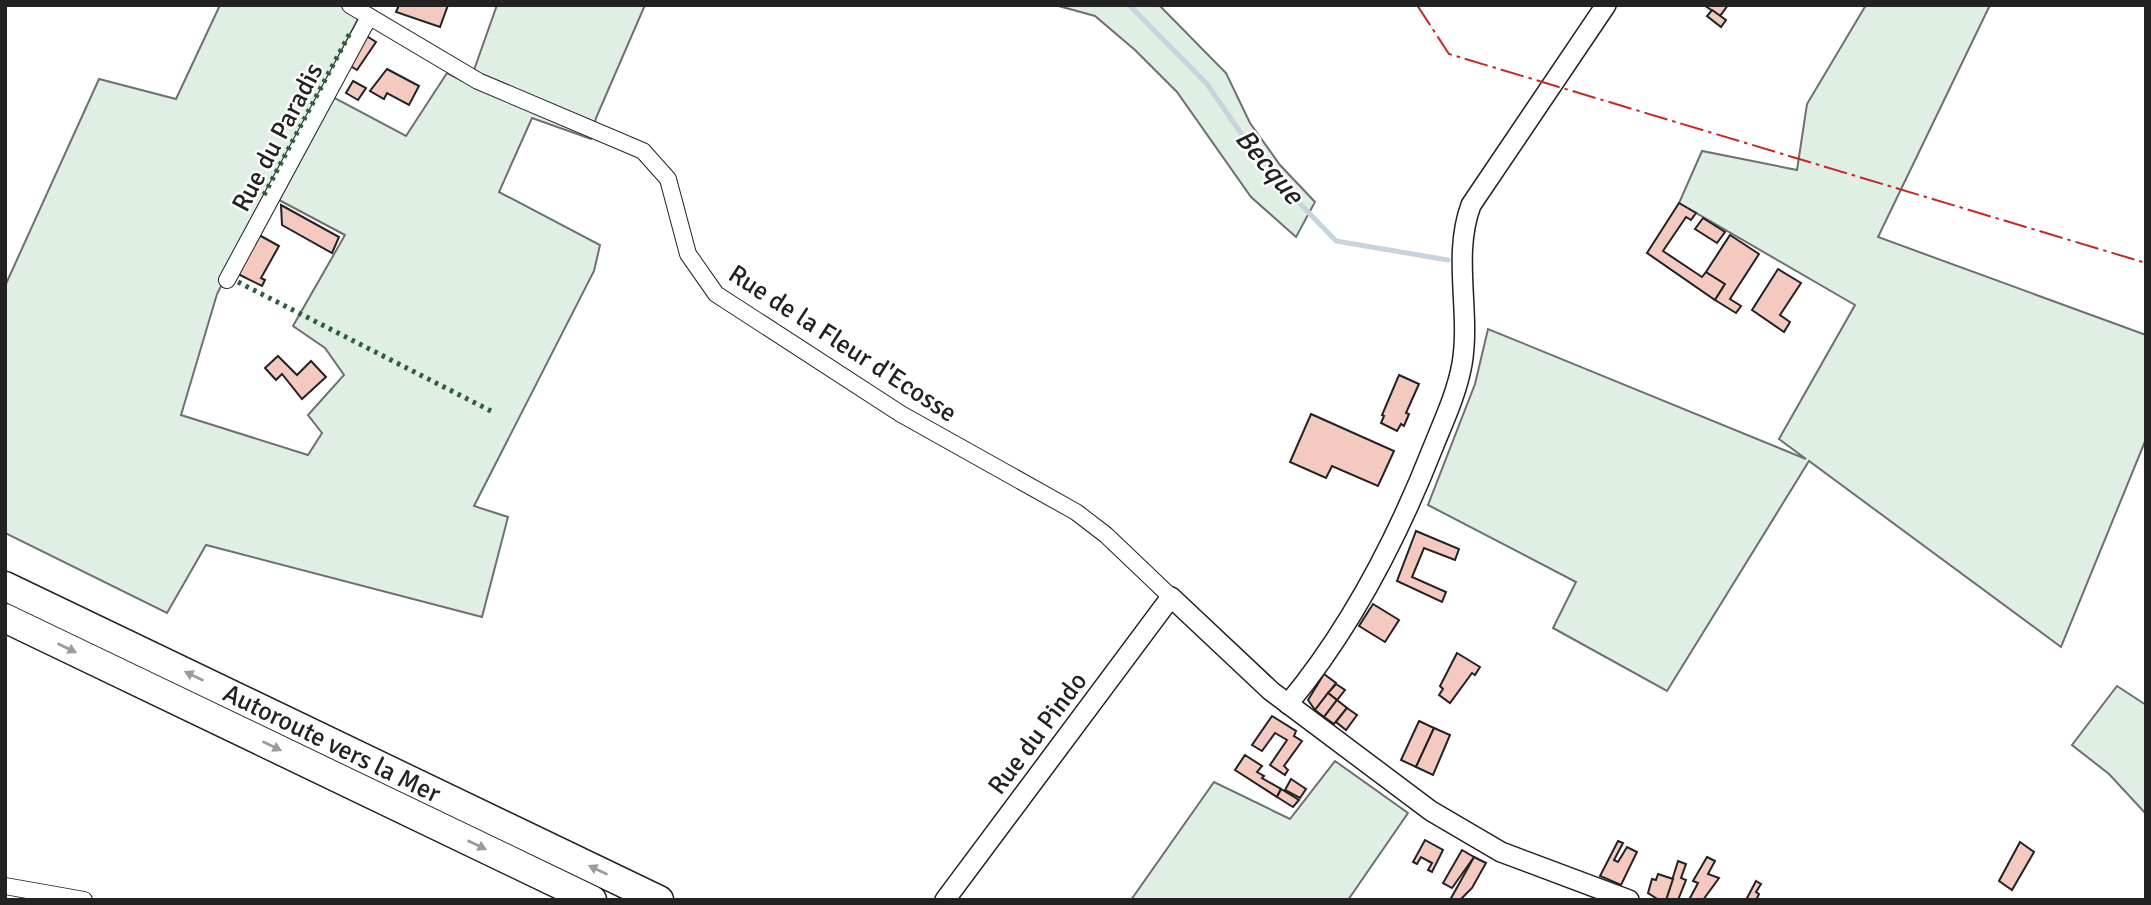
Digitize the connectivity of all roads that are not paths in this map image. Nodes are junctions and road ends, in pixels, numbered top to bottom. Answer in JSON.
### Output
{"nodes":[{"id":1,"x":350,"y":5,"type":"edge"},
{"id":2,"x":1606,"y":5,"type":"edge"},
{"id":3,"x":369,"y":17,"type":"junction"},
{"id":4,"x":227,"y":280,"type":"dead end"},
{"id":5,"x":5,"y":586,"type":"edge"},
{"id":6,"x":1171,"y":597,"type":"junction"},
{"id":7,"x":5,"y":618,"type":"edge"},
{"id":8,"x":1288,"y":704,"type":"junction"},
{"id":9,"x":5,"y":886,"type":"edge"},
{"id":10,"x":84,"y":900,"type":"edge"},
{"id":11,"x":592,"y":900,"type":"edge"},
{"id":12,"x":659,"y":900,"type":"edge"},
{"id":13,"x":945,"y":900,"type":"edge"},
{"id":14,"x":1629,"y":900,"type":"edge"}],
"edges":[{"from":1,"to":3,"type":"street","name":"Rue de la Fleur d'Ecosse"},
{"from":2,"to":8,"type":"street"},
{"from":3,"to":4,"type":"street","name":"Rue du Paradis"},
{"from":3,"to":6,"type":"street","name":"Rue de la Fleur d'Ecosse"},
{"from":12,"to":5,"type":"highway","name":"Autoroute vers la Mer","one_way":true},
{"from":6,"to":8,"type":"street"},
{"from":6,"to":13,"type":"street","name":"Rue du Pindo"},
{"from":7,"to":11,"type":"highway","one_way":true},
{"from":8,"to":14,"type":"street"},
{"from":9,"to":10,"type":"street"}]}
